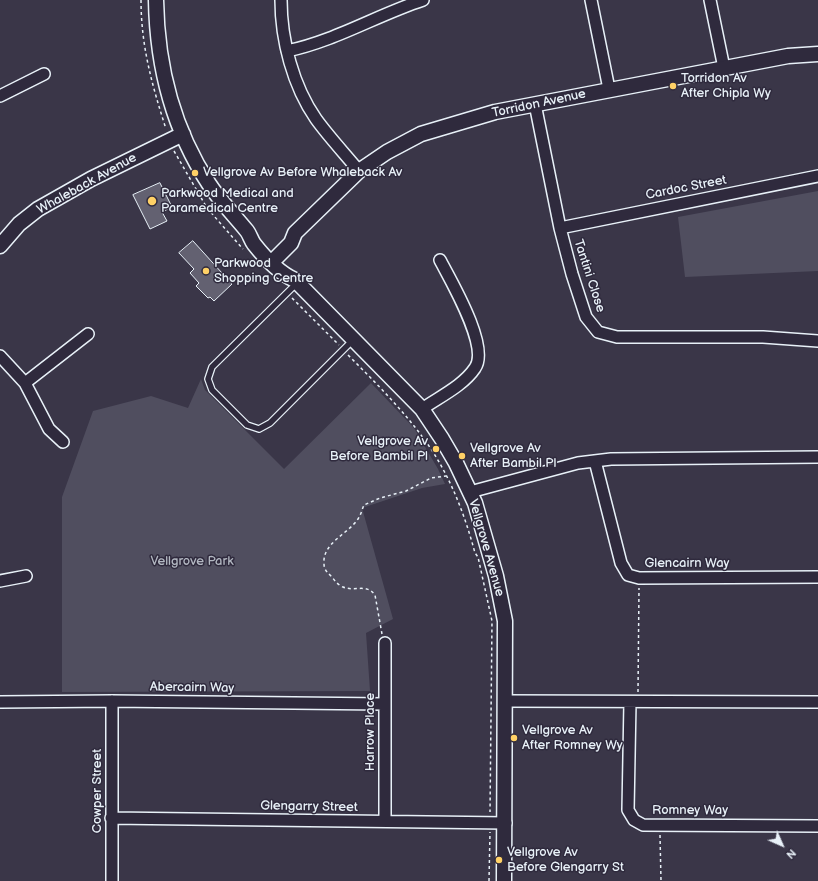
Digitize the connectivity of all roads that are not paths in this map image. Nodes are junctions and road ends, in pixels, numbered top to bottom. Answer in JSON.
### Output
{"nodes":[{"id":1,"x":156,"y":0,"type":"edge"},
{"id":2,"x":281,"y":0,"type":"edge"},
{"id":3,"x":423,"y":0,"type":"edge"},
{"id":4,"x":591,"y":0,"type":"edge"},
{"id":5,"x":710,"y":0,"type":"edge"},
{"id":6,"x":287,"y":51,"type":"junction"},
{"id":7,"x":818,"y":54,"type":"edge"},
{"id":8,"x":724,"y":68,"type":"junction"},
{"id":9,"x":44,"y":74,"type":"dead end"},
{"id":10,"x":609,"y":89,"type":"junction"},
{"id":11,"x":0,"y":96,"type":"edge"},
{"id":12,"x":535,"y":104,"type":"junction"},
{"id":13,"x":183,"y":134,"type":"junction"},
{"id":14,"x":359,"y":171,"type":"junction"},
{"id":15,"x":818,"y":176,"type":"edge"},
{"id":16,"x":560,"y":228,"type":"junction"},
{"id":17,"x":0,"y":245,"type":"edge"},
{"id":18,"x":271,"y":256,"type":"junction"},
{"id":19,"x":440,"y":260,"type":"dead end"},
{"id":20,"x":296,"y":282,"type":"junction"},
{"id":21,"x":88,"y":334,"type":"dead end"},
{"id":22,"x":354,"y":339,"type":"junction"},
{"id":23,"x":818,"y":341,"type":"edge"},
{"id":24,"x":0,"y":356,"type":"edge"},
{"id":25,"x":26,"y":383,"type":"junction"},
{"id":26,"x":422,"y":409,"type":"junction"},
{"id":27,"x":63,"y":442,"type":"dead end"},
{"id":28,"x":818,"y":457,"type":"edge"},
{"id":29,"x":596,"y":461,"type":"junction"},
{"id":30,"x":470,"y":492,"type":"junction"},
{"id":31,"x":26,"y":576,"type":"dead end"},
{"id":32,"x":818,"y":577,"type":"edge"},
{"id":33,"x":0,"y":581,"type":"edge"},
{"id":34,"x":385,"y":643,"type":"road end"},
{"id":35,"x":112,"y":701,"type":"junction"},
{"id":36,"x":506,"y":701,"type":"junction"},
{"id":37,"x":0,"y":702,"type":"edge"},
{"id":38,"x":634,"y":702,"type":"junction"},
{"id":39,"x":818,"y":702,"type":"edge"},
{"id":40,"x":384,"y":704,"type":"junction"},
{"id":41,"x":111,"y":818,"type":"junction"},
{"id":42,"x":385,"y":821,"type":"junction"},
{"id":43,"x":506,"y":823,"type":"junction"},
{"id":44,"x":818,"y":826,"type":"edge"},
{"id":45,"x":112,"y":881,"type":"edge"},
{"id":46,"x":504,"y":881,"type":"edge"}],
"edges":[{"from":1,"to":13,"type":"street","name":"Vellgrove Avenue"},
{"from":2,"to":6,"type":"street"},
{"from":3,"to":6,"type":"street"},
{"from":4,"to":10,"type":"street"},
{"from":5,"to":8,"type":"street"},
{"from":6,"to":14,"type":"street"},
{"from":7,"to":8,"type":"street","name":"Torridon Avenue"},
{"from":8,"to":10,"type":"street","name":"Torridon Avenue"},
{"from":9,"to":11,"type":"street"},
{"from":10,"to":12,"type":"street","name":"Torridon Avenue"},
{"from":12,"to":14,"type":"street","name":"Torridon Avenue"},
{"from":12,"to":16,"type":"street","name":"Tantini Close"},
{"from":13,"to":17,"type":"street","name":"Whaleback Avenue"},
{"from":13,"to":18,"type":"street","name":"Vellgrove Avenue"},
{"from":14,"to":18,"type":"street","name":"Torridon Avenue"},
{"from":15,"to":16,"type":"street","name":"Cardoc Street"},
{"from":16,"to":23,"type":"street","name":"Tantini Close"},
{"from":18,"to":20,"type":"street","name":"Vellgrove Avenue"},
{"from":19,"to":26,"type":"street"},
{"from":20,"to":22,"type":"street","name":"Vellgrove Avenue"},
{"from":20,"to":22,"type":"lane"},
{"from":21,"to":25,"type":"street"},
{"from":22,"to":26,"type":"street","name":"Vellgrove Avenue"},
{"from":24,"to":25,"type":"street"},
{"from":25,"to":27,"type":"street"},
{"from":26,"to":30,"type":"street","name":"Vellgrove Avenue"},
{"from":28,"to":29,"type":"street"},
{"from":29,"to":30,"type":"street"},
{"from":29,"to":32,"type":"street","name":"Glencairn Way"},
{"from":30,"to":36,"type":"street","name":"Vellgrove Avenue"},
{"from":31,"to":33,"type":"street"},
{"from":34,"to":40,"type":"street","name":"Harrow Place"},
{"from":35,"to":37,"type":"street","name":"Abercairn Way"},
{"from":35,"to":40,"type":"street","name":"Abercairn Way"},
{"from":35,"to":41,"type":"street","name":"Cowper Street"},
{"from":36,"to":38,"type":"street"},
{"from":36,"to":43,"type":"street","name":"Vellgrove Avenue"},
{"from":38,"to":39,"type":"street"},
{"from":38,"to":44,"type":"street","name":"Romney Way"},
{"from":40,"to":42,"type":"street","name":"Harrow Place"},
{"from":41,"to":42,"type":"street","name":"Glengarry Street"},
{"from":41,"to":45,"type":"street","name":"Cowper Street"},
{"from":42,"to":43,"type":"street","name":"Glengarry Street"},
{"from":43,"to":46,"type":"street","name":"Vellgrove Avenue"}]}
